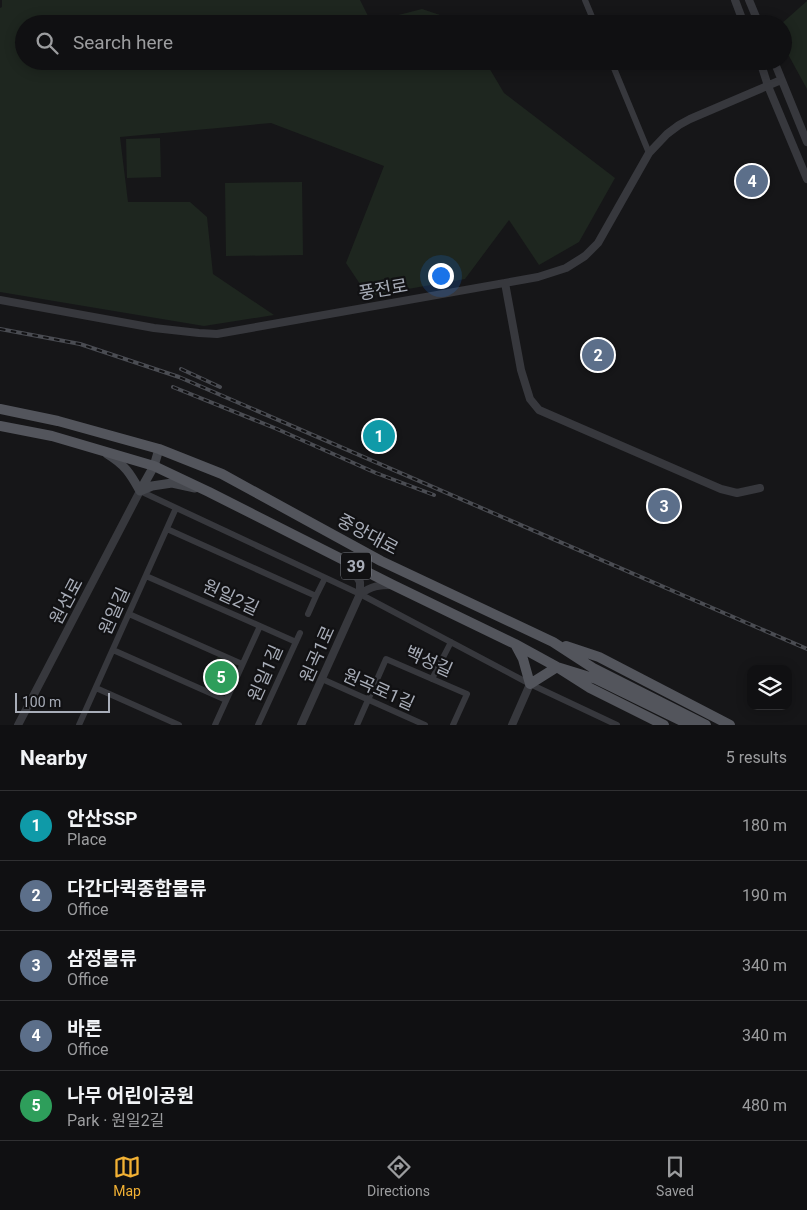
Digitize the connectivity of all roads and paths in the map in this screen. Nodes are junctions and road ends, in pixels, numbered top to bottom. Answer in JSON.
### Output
{"nodes":[{"id":1,"x":585,"y":0,"type":"edge"},
{"id":2,"x":735,"y":0,"type":"edge"},
{"id":3,"x":749,"y":0,"type":"edge"},
{"id":4,"x":591,"y":15,"type":"edge"},
{"id":5,"x":741,"y":15,"type":"edge"},
{"id":6,"x":755,"y":15,"type":"edge"},
{"id":7,"x":614,"y":70,"type":"edge"},
{"id":8,"x":763,"y":70,"type":"edge"},
{"id":9,"x":778,"y":70,"type":"edge"},
{"id":10,"x":782,"y":80,"type":"junction"},
{"id":11,"x":768,"y":86,"type":"junction"},
{"id":12,"x":807,"y":142,"type":"edge"},
{"id":13,"x":649,"y":153,"type":"junction"},
{"id":14,"x":807,"y":178,"type":"edge"},
{"id":15,"x":505,"y":283,"type":"junction"},
{"id":16,"x":0,"y":300,"type":"edge"},
{"id":17,"x":0,"y":409,"type":"edge"},
{"id":18,"x":0,"y":426,"type":"edge"},
{"id":19,"x":159,"y":449,"type":"junction"},
{"id":20,"x":100,"y":450,"type":"junction"},
{"id":21,"x":154,"y":466,"type":"junction"},
{"id":22,"x":760,"y":488,"type":"dead end"},
{"id":23,"x":203,"y":489,"type":"junction"},
{"id":24,"x":140,"y":492,"type":"junction"},
{"id":25,"x":176,"y":508,"type":"junction"},
{"id":26,"x":167,"y":530,"type":"junction"},
{"id":27,"x":348,"y":562,"type":"junction"},
{"id":28,"x":146,"y":576,"type":"junction"},
{"id":29,"x":325,"y":578,"type":"junction"},
{"id":30,"x":393,"y":585,"type":"junction"},
{"id":31,"x":360,"y":594,"type":"junction"},
{"id":32,"x":316,"y":596,"type":"junction"},
{"id":33,"x":129,"y":614,"type":"junction"},
{"id":34,"x":308,"y":614,"type":"dead end"},
{"id":35,"x":260,"y":626,"type":"junction"},
{"id":36,"x":300,"y":633,"type":"dead end"},
{"id":37,"x":296,"y":642,"type":"junction"},
{"id":38,"x":451,"y":642,"type":"junction"},
{"id":39,"x":553,"y":642,"type":"junction"},
{"id":40,"x":515,"y":644,"type":"junction"},
{"id":41,"x":113,"y":650,"type":"junction"},
{"id":42,"x":242,"y":664,"type":"junction"},
{"id":43,"x":557,"y":667,"type":"junction"},
{"id":44,"x":432,"y":679,"type":"junction"},
{"id":45,"x":322,"y":680,"type":"junction"},
{"id":46,"x":530,"y":684,"type":"junction"},
{"id":47,"x":96,"y":688,"type":"junction"},
{"id":48,"x":226,"y":700,"type":"junction"},
{"id":49,"x":368,"y":700,"type":"junction"},
{"id":50,"x":18,"y":725,"type":"edge"},
{"id":51,"x":79,"y":725,"type":"edge"},
{"id":52,"x":179,"y":725,"type":"edge"},
{"id":53,"x":215,"y":725,"type":"edge"},
{"id":54,"x":258,"y":725,"type":"edge"},
{"id":55,"x":301,"y":725,"type":"edge"},
{"id":56,"x":357,"y":725,"type":"edge"},
{"id":57,"x":425,"y":725,"type":"edge"},
{"id":58,"x":453,"y":725,"type":"edge"},
{"id":59,"x":512,"y":725,"type":"edge"},
{"id":60,"x":617,"y":725,"type":"edge"},
{"id":61,"x":664,"y":725,"type":"edge"},
{"id":62,"x":690,"y":725,"type":"edge"},
{"id":63,"x":706,"y":725,"type":"edge"},
{"id":64,"x":730,"y":725,"type":"edge"}],
"edges":[{"from":1,"to":4,"type":"street"},
{"from":2,"to":5,"type":"street"},
{"from":3,"to":6,"type":"street"},
{"from":7,"to":13,"type":"street"},
{"from":8,"to":11,"type":"street"},
{"from":9,"to":10,"type":"street"},
{"from":10,"to":11,"type":"street","name":"풍전로"},
{"from":10,"to":12,"type":"street"},
{"from":11,"to":13,"type":"street","name":"풍전로"},
{"from":11,"to":14,"type":"street"},
{"from":13,"to":15,"type":"street","name":"풍전로"},
{"from":15,"to":16,"type":"street","name":"풍전로"},
{"from":15,"to":22,"type":"street"},
{"from":17,"to":19,"type":"main road","name":"중앙대로","number":"39"},
{"from":18,"to":20,"type":"main road","number":"39"},
{"from":19,"to":21,"type":"main road"},
{"from":19,"to":39,"type":"main road","name":"중앙대로","number":"39"},
{"from":20,"to":21,"type":"main road","number":"39"},
{"from":20,"to":24,"type":"main road"},
{"from":21,"to":23,"type":"main road","number":"39"},
{"from":21,"to":24,"type":"main road"},
{"from":23,"to":24,"type":"main road"},
{"from":23,"to":27,"type":"main road","number":"39"},
{"from":24,"to":25,"type":"street"},
{"from":24,"to":50,"type":"street","name":"원선로"},
{"from":25,"to":26,"type":"street","name":"원일길"},
{"from":25,"to":29,"type":"street"},
{"from":26,"to":28,"type":"street","name":"원일길"},
{"from":26,"to":32,"type":"street"},
{"from":27,"to":30,"type":"main road","number":"39"},
{"from":27,"to":31,"type":"street"},
{"from":28,"to":33,"type":"street","name":"원일길"},
{"from":28,"to":35,"type":"street","name":"원일2길"},
{"from":29,"to":31,"type":"street"},
{"from":29,"to":32,"type":"street"},
{"from":30,"to":31,"type":"street"},
{"from":30,"to":40,"type":"main road","number":"39"},
{"from":31,"to":38,"type":"street"},
{"from":31,"to":45,"type":"street","name":"원곡1로"},
{"from":32,"to":34,"type":"street"},
{"from":33,"to":41,"type":"street","name":"원일길"},
{"from":33,"to":42,"type":"street"},
{"from":35,"to":37,"type":"street"},
{"from":35,"to":42,"type":"street","name":"원일2길"},
{"from":36,"to":37,"type":"street","name":"원일1길"},
{"from":37,"to":54,"type":"street","name":"원일1길"},
{"from":38,"to":44,"type":"street"},
{"from":38,"to":46,"type":"street"},
{"from":39,"to":63,"type":"main road","name":"중앙대로"},
{"from":39,"to":64,"type":"main road","number":"39"},
{"from":40,"to":43,"type":"main road","number":"39"},
{"from":40,"to":46,"type":"main road"},
{"from":41,"to":47,"type":"street","name":"원일길"},
{"from":41,"to":48,"type":"street"},
{"from":42,"to":48,"type":"street","name":"원일2길"},
{"from":43,"to":46,"type":"main road"},
{"from":43,"to":61,"type":"main road","number":"39"},
{"from":43,"to":62,"type":"main road"},
{"from":44,"to":49,"type":"street","name":"백성길"},
{"from":44,"to":58,"type":"street","name":"백성길"},
{"from":45,"to":49,"type":"street","name":"원곡로1길"},
{"from":45,"to":55,"type":"street","name":"원곡1로"},
{"from":46,"to":59,"type":"street"},
{"from":46,"to":60,"type":"street"},
{"from":47,"to":51,"type":"street","name":"원일길"},
{"from":47,"to":52,"type":"street"},
{"from":48,"to":53,"type":"street","name":"원일2길"},
{"from":49,"to":56,"type":"street","name":"백성길"},
{"from":49,"to":57,"type":"street","name":"원곡로1길"}]}
